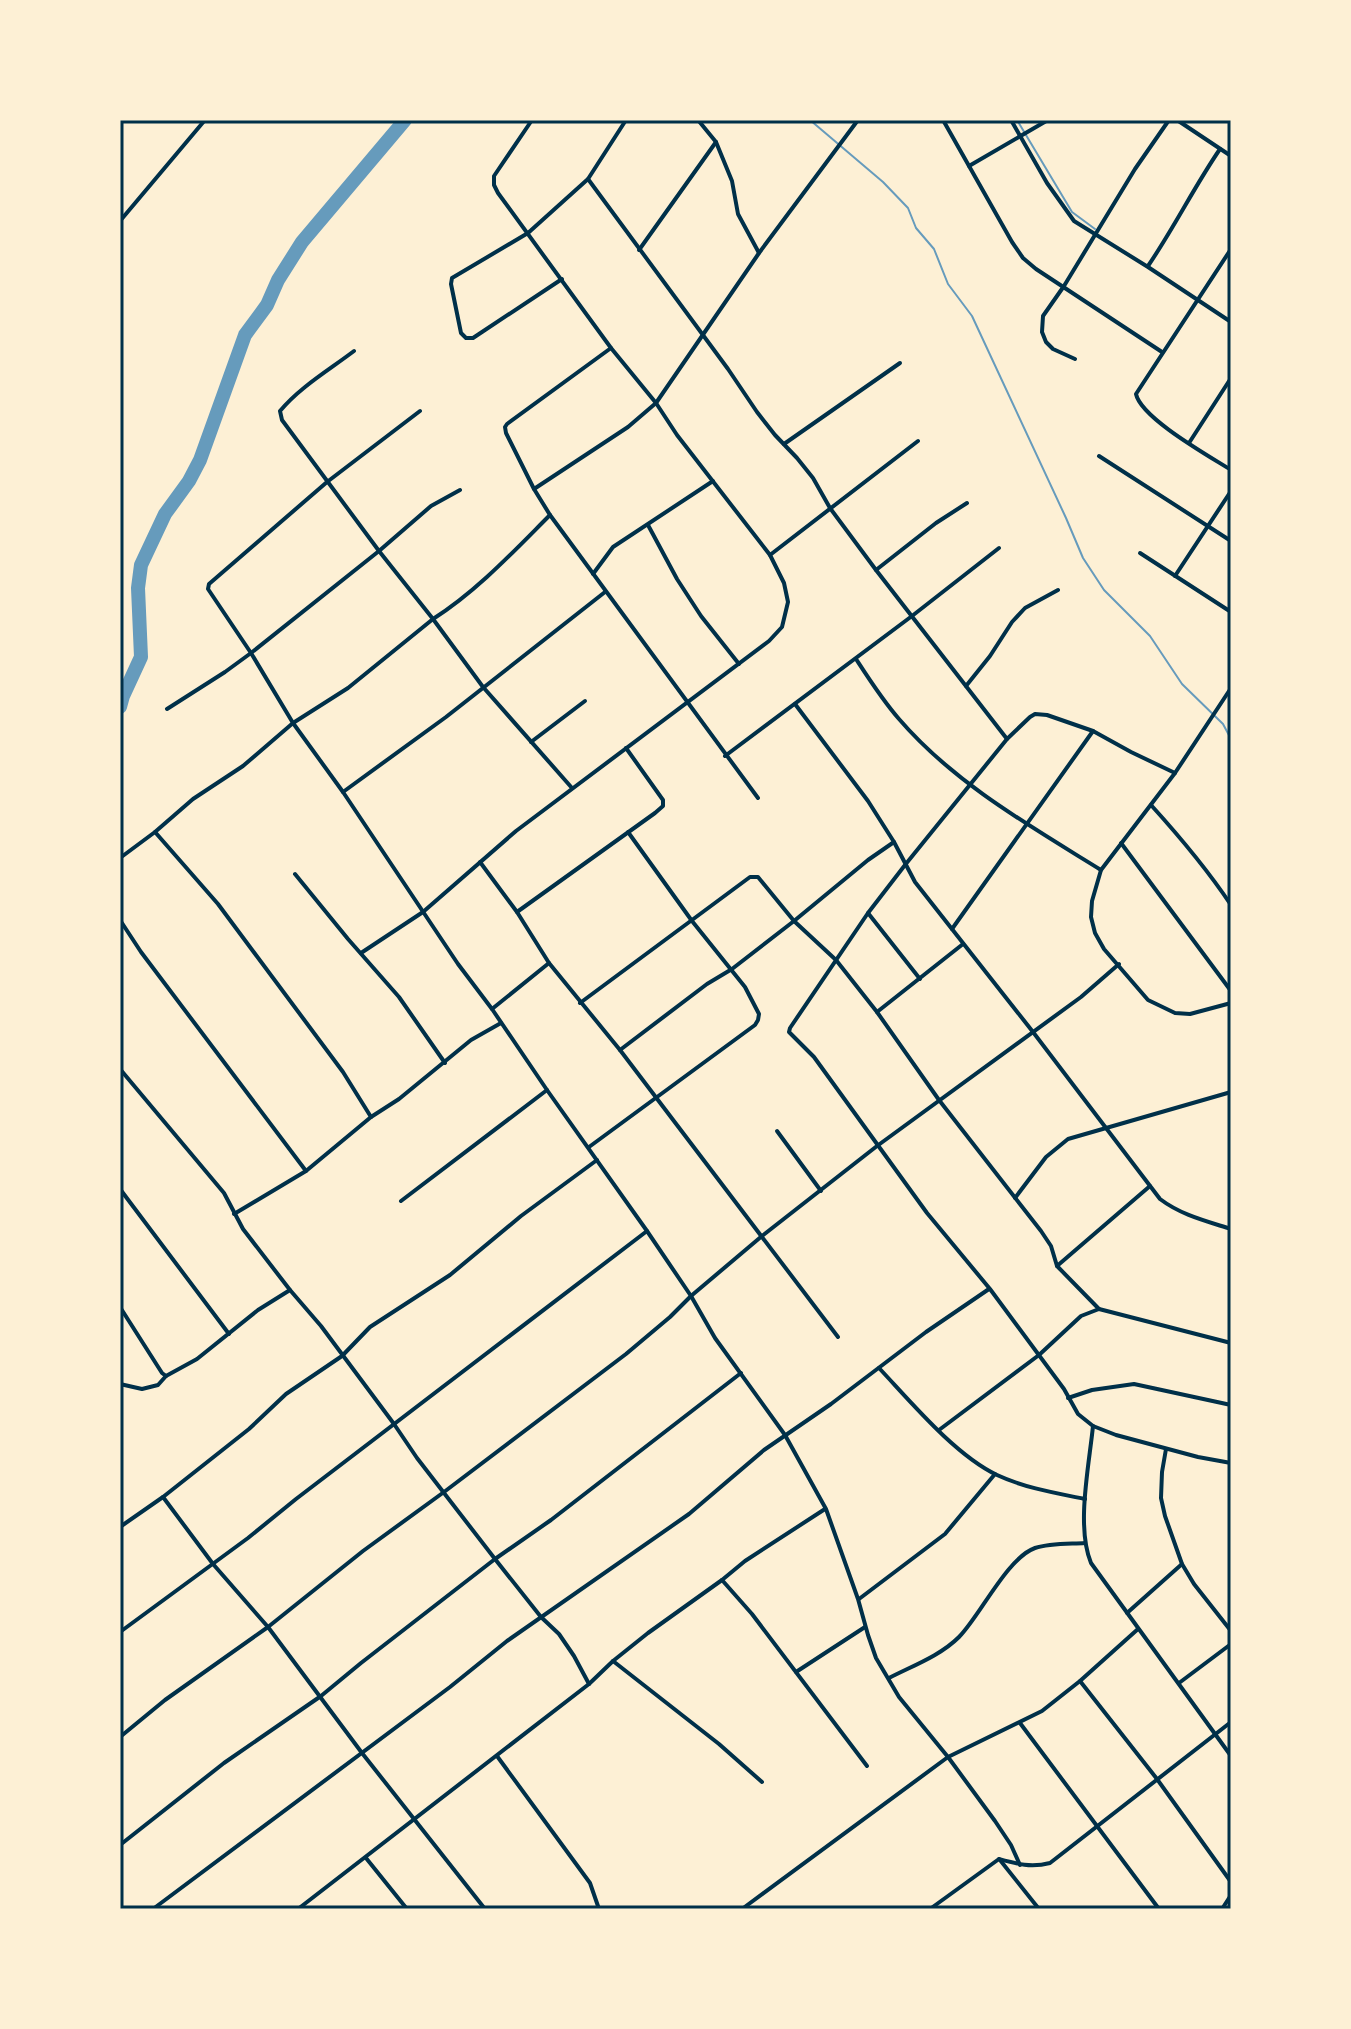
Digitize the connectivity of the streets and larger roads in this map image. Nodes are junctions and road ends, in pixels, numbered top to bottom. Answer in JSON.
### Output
{"nodes":[{"id":1,"x":205,"y":120,"type":"edge"},
{"id":2,"x":532,"y":120,"type":"edge"},
{"id":3,"x":626,"y":120,"type":"edge"},
{"id":4,"x":698,"y":120,"type":"edge"},
{"id":5,"x":858,"y":120,"type":"edge"},
{"id":6,"x":943,"y":120,"type":"edge"},
{"id":7,"x":1011,"y":120,"type":"edge"},
{"id":8,"x":1048,"y":120,"type":"edge"},
{"id":9,"x":1169,"y":120,"type":"edge"},
{"id":10,"x":1177,"y":120,"type":"edge"},
{"id":11,"x":1020,"y":136,"type":"junction"},
{"id":12,"x":716,"y":142,"type":"junction"},
{"id":13,"x":1220,"y":149,"type":"junction"},
{"id":14,"x":1231,"y":156,"type":"edge"},
{"id":15,"x":969,"y":166,"type":"junction"},
{"id":16,"x":588,"y":179,"type":"junction"},
{"id":17,"x":120,"y":221,"type":"edge"},
{"id":18,"x":528,"y":233,"type":"junction"},
{"id":19,"x":1096,"y":235,"type":"junction"},
{"id":20,"x":1231,"y":249,"type":"edge"},
{"id":21,"x":639,"y":250,"type":"junction"},
{"id":22,"x":759,"y":253,"type":"junction"},
{"id":23,"x":1148,"y":267,"type":"junction"},
{"id":24,"x":562,"y":279,"type":"junction"},
{"id":25,"x":1064,"y":286,"type":"junction"},
{"id":26,"x":1197,"y":301,"type":"junction"},
{"id":27,"x":1231,"y":322,"type":"edge"},
{"id":28,"x":703,"y":336,"type":"junction"},
{"id":29,"x":611,"y":348,"type":"junction"},
{"id":30,"x":354,"y":351,"type":"dead end"},
{"id":31,"x":1162,"y":352,"type":"junction"},
{"id":32,"x":1075,"y":359,"type":"dead end"},
{"id":33,"x":900,"y":363,"type":"dead end"},
{"id":34,"x":1231,"y":378,"type":"edge"},
{"id":35,"x":656,"y":403,"type":"junction"},
{"id":36,"x":420,"y":411,"type":"dead end"},
{"id":37,"x":918,"y":441,"type":"dead end"},
{"id":38,"x":1189,"y":443,"type":"junction"},
{"id":39,"x":784,"y":445,"type":"junction"},
{"id":40,"x":1099,"y":456,"type":"dead end"},
{"id":41,"x":1231,"y":470,"type":"edge"},
{"id":42,"x":713,"y":481,"type":"junction"},
{"id":43,"x":327,"y":482,"type":"junction"},
{"id":44,"x":534,"y":489,"type":"junction"},
{"id":45,"x":460,"y":490,"type":"dead end"},
{"id":46,"x":1231,"y":491,"type":"edge"},
{"id":47,"x":967,"y":503,"type":"dead end"},
{"id":48,"x":830,"y":508,"type":"junction"},
{"id":49,"x":550,"y":515,"type":"junction"},
{"id":50,"x":648,"y":525,"type":"junction"},
{"id":51,"x":1209,"y":526,"type":"junction"},
{"id":52,"x":1231,"y":541,"type":"edge"},
{"id":53,"x":999,"y":548,"type":"dead end"},
{"id":54,"x":379,"y":551,"type":"junction"},
{"id":55,"x":1140,"y":553,"type":"dead end"},
{"id":56,"x":770,"y":555,"type":"junction"},
{"id":57,"x":876,"y":570,"type":"junction"},
{"id":58,"x":593,"y":575,"type":"junction"},
{"id":59,"x":1175,"y":576,"type":"junction"},
{"id":60,"x":1058,"y":590,"type":"dead end"},
{"id":61,"x":605,"y":592,"type":"junction"},
{"id":62,"x":1231,"y":612,"type":"edge"},
{"id":63,"x":912,"y":616,"type":"junction"},
{"id":64,"x":433,"y":619,"type":"junction"},
{"id":65,"x":251,"y":653,"type":"junction"},
{"id":66,"x":856,"y":659,"type":"junction"},
{"id":67,"x":739,"y":664,"type":"junction"},
{"id":68,"x":966,"y":686,"type":"junction"},
{"id":69,"x":483,"y":687,"type":"junction"},
{"id":70,"x":1231,"y":688,"type":"edge"},
{"id":71,"x":585,"y":701,"type":"dead end"},
{"id":72,"x":687,"y":704,"type":"junction"},
{"id":73,"x":795,"y":704,"type":"junction"},
{"id":74,"x":167,"y":709,"type":"dead end"},
{"id":75,"x":293,"y":723,"type":"junction"},
{"id":76,"x":1093,"y":731,"type":"junction"},
{"id":77,"x":1007,"y":739,"type":"junction"},
{"id":78,"x":531,"y":742,"type":"junction"},
{"id":79,"x":626,"y":748,"type":"junction"},
{"id":80,"x":725,"y":756,"type":"junction"},
{"id":81,"x":1175,"y":773,"type":"junction"},
{"id":82,"x":969,"y":784,"type":"junction"},
{"id":83,"x":572,"y":788,"type":"junction"},
{"id":84,"x":343,"y":792,"type":"junction"},
{"id":85,"x":758,"y":798,"type":"dead end"},
{"id":86,"x":1151,"y":805,"type":"junction"},
{"id":87,"x":1026,"y":824,"type":"junction"},
{"id":88,"x":155,"y":832,"type":"junction"},
{"id":89,"x":628,"y":832,"type":"junction"},
{"id":90,"x":894,"y":842,"type":"junction"},
{"id":91,"x":1121,"y":843,"type":"junction"},
{"id":92,"x":120,"y":858,"type":"edge"},
{"id":93,"x":480,"y":862,"type":"junction"},
{"id":94,"x":905,"y":865,"type":"junction"},
{"id":95,"x":1101,"y":870,"type":"junction"},
{"id":96,"x":295,"y":874,"type":"dead end"},
{"id":97,"x":1231,"y":905,"type":"edge"},
{"id":98,"x":423,"y":912,"type":"junction"},
{"id":99,"x":517,"y":912,"type":"junction"},
{"id":100,"x":868,"y":913,"type":"junction"},
{"id":101,"x":120,"y":920,"type":"edge"},
{"id":102,"x":692,"y":921,"type":"junction"},
{"id":103,"x":794,"y":921,"type":"junction"},
{"id":104,"x":952,"y":929,"type":"junction"},
{"id":105,"x":964,"y":944,"type":"junction"},
{"id":106,"x":361,"y":953,"type":"junction"},
{"id":107,"x":836,"y":960,"type":"junction"},
{"id":108,"x":549,"y":963,"type":"junction"},
{"id":109,"x":1119,"y":964,"type":"junction"},
{"id":110,"x":732,"y":969,"type":"junction"},
{"id":111,"x":920,"y":979,"type":"junction"},
{"id":112,"x":1231,"y":991,"type":"edge"},
{"id":113,"x":580,"y":1003,"type":"junction"},
{"id":114,"x":1231,"y":1003,"type":"edge"},
{"id":115,"x":492,"y":1009,"type":"junction"},
{"id":116,"x":877,"y":1012,"type":"junction"},
{"id":117,"x":501,"y":1023,"type":"junction"},
{"id":118,"x":1033,"y":1032,"type":"junction"},
{"id":119,"x":620,"y":1050,"type":"junction"},
{"id":120,"x":445,"y":1063,"type":"junction"},
{"id":121,"x":120,"y":1069,"type":"edge"},
{"id":122,"x":547,"y":1090,"type":"junction"},
{"id":123,"x":1231,"y":1092,"type":"edge"},
{"id":124,"x":655,"y":1098,"type":"junction"},
{"id":125,"x":939,"y":1100,"type":"junction"},
{"id":126,"x":371,"y":1117,"type":"junction"},
{"id":127,"x":1104,"y":1127,"type":"junction"},
{"id":128,"x":777,"y":1131,"type":"dead end"},
{"id":129,"x":877,"y":1146,"type":"junction"},
{"id":130,"x":589,"y":1147,"type":"junction"},
{"id":131,"x":597,"y":1160,"type":"junction"},
{"id":132,"x":306,"y":1171,"type":"junction"},
{"id":133,"x":1150,"y":1186,"type":"junction"},
{"id":134,"x":120,"y":1189,"type":"edge"},
{"id":135,"x":821,"y":1191,"type":"junction"},
{"id":136,"x":1015,"y":1198,"type":"junction"},
{"id":137,"x":401,"y":1201,"type":"dead end"},
{"id":138,"x":234,"y":1215,"type":"junction"},
{"id":139,"x":1231,"y":1229,"type":"edge"},
{"id":140,"x":647,"y":1231,"type":"junction"},
{"id":141,"x":762,"y":1236,"type":"junction"},
{"id":142,"x":1057,"y":1266,"type":"junction"},
{"id":143,"x":990,"y":1289,"type":"junction"},
{"id":144,"x":290,"y":1290,"type":"junction"},
{"id":145,"x":691,"y":1296,"type":"junction"},
{"id":146,"x":120,"y":1307,"type":"edge"},
{"id":147,"x":1099,"y":1309,"type":"junction"},
{"id":148,"x":229,"y":1334,"type":"junction"},
{"id":149,"x":838,"y":1337,"type":"dead end"},
{"id":150,"x":1231,"y":1343,"type":"edge"},
{"id":151,"x":1039,"y":1355,"type":"junction"},
{"id":152,"x":342,"y":1356,"type":"junction"},
{"id":153,"x":879,"y":1368,"type":"junction"},
{"id":154,"x":741,"y":1373,"type":"junction"},
{"id":155,"x":166,"y":1376,"type":"junction"},
{"id":156,"x":120,"y":1384,"type":"edge"},
{"id":157,"x":1068,"y":1398,"type":"junction"},
{"id":158,"x":1231,"y":1405,"type":"edge"},
{"id":159,"x":394,"y":1424,"type":"junction"},
{"id":160,"x":1093,"y":1426,"type":"junction"},
{"id":161,"x":939,"y":1430,"type":"junction"},
{"id":162,"x":785,"y":1435,"type":"junction"},
{"id":163,"x":1166,"y":1449,"type":"junction"},
{"id":164,"x":1231,"y":1463,"type":"edge"},
{"id":165,"x":995,"y":1474,"type":"junction"},
{"id":166,"x":444,"y":1492,"type":"junction"},
{"id":167,"x":163,"y":1497,"type":"junction"},
{"id":168,"x":1085,"y":1499,"type":"junction"},
{"id":169,"x":826,"y":1509,"type":"junction"},
{"id":170,"x":120,"y":1527,"type":"edge"},
{"id":171,"x":1085,"y":1543,"type":"junction"},
{"id":172,"x":495,"y":1559,"type":"junction"},
{"id":173,"x":213,"y":1564,"type":"junction"},
{"id":174,"x":1182,"y":1564,"type":"junction"},
{"id":175,"x":722,"y":1580,"type":"junction"},
{"id":176,"x":858,"y":1599,"type":"junction"},
{"id":177,"x":1127,"y":1613,"type":"junction"},
{"id":178,"x":541,"y":1617,"type":"junction"},
{"id":179,"x":268,"y":1627,"type":"junction"},
{"id":180,"x":865,"y":1627,"type":"junction"},
{"id":181,"x":1138,"y":1629,"type":"junction"},
{"id":182,"x":1231,"y":1631,"type":"edge"},
{"id":183,"x":120,"y":1632,"type":"edge"},
{"id":184,"x":1231,"y":1644,"type":"edge"},
{"id":185,"x":613,"y":1661,"type":"junction"},
{"id":186,"x":796,"y":1672,"type":"junction"},
{"id":187,"x":888,"y":1679,"type":"junction"},
{"id":188,"x":1080,"y":1681,"type":"junction"},
{"id":189,"x":589,"y":1684,"type":"junction"},
{"id":190,"x":1178,"y":1684,"type":"junction"},
{"id":191,"x":321,"y":1696,"type":"junction"},
{"id":192,"x":1231,"y":1722,"type":"edge"},
{"id":193,"x":1020,"y":1723,"type":"junction"},
{"id":194,"x":1216,"y":1734,"type":"junction"},
{"id":195,"x":120,"y":1737,"type":"edge"},
{"id":196,"x":362,"y":1753,"type":"junction"},
{"id":197,"x":497,"y":1756,"type":"junction"},
{"id":198,"x":1231,"y":1756,"type":"edge"},
{"id":199,"x":948,"y":1757,"type":"junction"},
{"id":200,"x":867,"y":1766,"type":"dead end"},
{"id":201,"x":1157,"y":1779,"type":"junction"},
{"id":202,"x":762,"y":1782,"type":"dead end"},
{"id":203,"x":416,"y":1819,"type":"junction"},
{"id":204,"x":1096,"y":1827,"type":"junction"},
{"id":205,"x":120,"y":1845,"type":"edge"},
{"id":206,"x":366,"y":1858,"type":"junction"},
{"id":207,"x":999,"y":1859,"type":"junction"},
{"id":208,"x":1020,"y":1865,"type":"junction"},
{"id":209,"x":1231,"y":1882,"type":"edge"},
{"id":210,"x":1231,"y":1895,"type":"edge"},
{"id":211,"x":153,"y":1909,"type":"edge"},
{"id":212,"x":298,"y":1909,"type":"edge"},
{"id":213,"x":407,"y":1909,"type":"edge"},
{"id":214,"x":485,"y":1909,"type":"edge"},
{"id":215,"x":597,"y":1909,"type":"edge"},
{"id":216,"x":742,"y":1909,"type":"edge"},
{"id":217,"x":930,"y":1909,"type":"edge"},
{"id":218,"x":1039,"y":1909,"type":"edge"},
{"id":219,"x":1159,"y":1909,"type":"edge"},
{"id":220,"x":1222,"y":1909,"type":"edge"}],
"edges":[{"from":1,"to":17,"type":"street"},
{"from":2,"to":18,"type":"street"},
{"from":3,"to":16,"type":"street"},
{"from":4,"to":12,"type":"street"},
{"from":5,"to":22,"type":"street"},
{"from":6,"to":15,"type":"street"},
{"from":7,"to":11,"type":"street"},
{"from":8,"to":11,"type":"street"},
{"from":9,"to":19,"type":"street"},
{"from":10,"to":13,"type":"street"},
{"from":11,"to":15,"type":"street"},
{"from":11,"to":19,"type":"street"},
{"from":12,"to":21,"type":"street"},
{"from":12,"to":22,"type":"street"},
{"from":13,"to":14,"type":"street"},
{"from":13,"to":23,"type":"street"},
{"from":15,"to":25,"type":"street"},
{"from":16,"to":18,"type":"street"},
{"from":16,"to":21,"type":"street"},
{"from":18,"to":24,"type":"street"},
{"from":18,"to":24,"type":"street"},
{"from":19,"to":23,"type":"street"},
{"from":19,"to":25,"type":"street"},
{"from":20,"to":26,"type":"street"},
{"from":21,"to":28,"type":"street"},
{"from":22,"to":28,"type":"street"},
{"from":23,"to":26,"type":"street"},
{"from":24,"to":29,"type":"street"},
{"from":25,"to":31,"type":"street"},
{"from":25,"to":32,"type":"street"},
{"from":26,"to":27,"type":"street"},
{"from":26,"to":31,"type":"street"},
{"from":28,"to":35,"type":"street"},
{"from":28,"to":39,"type":"street"},
{"from":29,"to":35,"type":"street"},
{"from":29,"to":44,"type":"street"},
{"from":30,"to":43,"type":"street"},
{"from":31,"to":38,"type":"street"},
{"from":33,"to":39,"type":"street"},
{"from":34,"to":38,"type":"street"},
{"from":35,"to":42,"type":"street"},
{"from":35,"to":44,"type":"street"},
{"from":36,"to":43,"type":"street"},
{"from":37,"to":48,"type":"street"},
{"from":38,"to":41,"type":"street"},
{"from":39,"to":48,"type":"street"},
{"from":40,"to":51,"type":"street"},
{"from":42,"to":50,"type":"street"},
{"from":42,"to":56,"type":"street"},
{"from":43,"to":54,"type":"street"},
{"from":43,"to":65,"type":"street"},
{"from":44,"to":49,"type":"street"},
{"from":45,"to":54,"type":"street"},
{"from":46,"to":51,"type":"street"},
{"from":47,"to":57,"type":"street"},
{"from":48,"to":56,"type":"street"},
{"from":48,"to":57,"type":"street"},
{"from":49,"to":58,"type":"street"},
{"from":49,"to":64,"type":"street"},
{"from":50,"to":58,"type":"street"},
{"from":50,"to":67,"type":"street"},
{"from":51,"to":52,"type":"street"},
{"from":51,"to":59,"type":"street"},
{"from":53,"to":63,"type":"street"},
{"from":54,"to":64,"type":"street"},
{"from":54,"to":65,"type":"street"},
{"from":55,"to":59,"type":"street"},
{"from":56,"to":67,"type":"street"},
{"from":57,"to":63,"type":"street"},
{"from":58,"to":61,"type":"street"},
{"from":59,"to":62,"type":"street"},
{"from":60,"to":68,"type":"street"},
{"from":61,"to":69,"type":"street"},
{"from":61,"to":72,"type":"street"},
{"from":63,"to":66,"type":"street"},
{"from":63,"to":68,"type":"street"},
{"from":64,"to":69,"type":"street"},
{"from":64,"to":75,"type":"street"},
{"from":65,"to":74,"type":"street"},
{"from":65,"to":75,"type":"street"},
{"from":66,"to":73,"type":"street"},
{"from":66,"to":82,"type":"street"},
{"from":67,"to":72,"type":"street"},
{"from":68,"to":77,"type":"street"},
{"from":69,"to":78,"type":"street"},
{"from":69,"to":84,"type":"street"},
{"from":70,"to":81,"type":"street"},
{"from":71,"to":78,"type":"street"},
{"from":72,"to":79,"type":"street"},
{"from":72,"to":80,"type":"street"},
{"from":73,"to":80,"type":"street"},
{"from":73,"to":90,"type":"street"},
{"from":75,"to":84,"type":"street"},
{"from":75,"to":88,"type":"street"},
{"from":76,"to":77,"type":"street"},
{"from":76,"to":81,"type":"street"},
{"from":76,"to":87,"type":"street"},
{"from":77,"to":82,"type":"street"},
{"from":78,"to":83,"type":"street"},
{"from":79,"to":83,"type":"street"},
{"from":79,"to":89,"type":"street"},
{"from":80,"to":85,"type":"street"},
{"from":81,"to":86,"type":"street"},
{"from":82,"to":87,"type":"street"},
{"from":82,"to":94,"type":"street"},
{"from":83,"to":93,"type":"street"},
{"from":84,"to":98,"type":"street"},
{"from":86,"to":91,"type":"street"},
{"from":86,"to":97,"type":"street"},
{"from":87,"to":95,"type":"street"},
{"from":87,"to":104,"type":"street"},
{"from":88,"to":92,"type":"street"},
{"from":88,"to":126,"type":"street"},
{"from":89,"to":99,"type":"street"},
{"from":89,"to":102,"type":"street"},
{"from":90,"to":94,"type":"street"},
{"from":90,"to":103,"type":"street"},
{"from":91,"to":95,"type":"street"},
{"from":91,"to":112,"type":"street"},
{"from":93,"to":98,"type":"street"},
{"from":93,"to":99,"type":"street"},
{"from":94,"to":100,"type":"street"},
{"from":94,"to":104,"type":"street"},
{"from":95,"to":109,"type":"street"},
{"from":96,"to":106,"type":"street"},
{"from":98,"to":106,"type":"street"},
{"from":98,"to":115,"type":"street"},
{"from":99,"to":108,"type":"street"},
{"from":100,"to":107,"type":"street"},
{"from":100,"to":111,"type":"street"},
{"from":101,"to":132,"type":"street"},
{"from":102,"to":103,"type":"street"},
{"from":102,"to":110,"type":"street"},
{"from":102,"to":113,"type":"street"},
{"from":103,"to":107,"type":"street"},
{"from":103,"to":110,"type":"street"},
{"from":104,"to":105,"type":"street"},
{"from":105,"to":111,"type":"street"},
{"from":105,"to":118,"type":"street"},
{"from":106,"to":120,"type":"street"},
{"from":107,"to":116,"type":"street"},
{"from":107,"to":129,"type":"street"},
{"from":108,"to":113,"type":"street"},
{"from":108,"to":115,"type":"street"},
{"from":109,"to":114,"type":"street"},
{"from":109,"to":118,"type":"street"},
{"from":110,"to":119,"type":"street"},
{"from":110,"to":124,"type":"street"},
{"from":111,"to":116,"type":"street"},
{"from":113,"to":119,"type":"street"},
{"from":115,"to":117,"type":"street"},
{"from":116,"to":125,"type":"street"},
{"from":117,"to":120,"type":"street"},
{"from":117,"to":122,"type":"street"},
{"from":118,"to":125,"type":"street"},
{"from":118,"to":127,"type":"street"},
{"from":119,"to":124,"type":"street"},
{"from":120,"to":126,"type":"street"},
{"from":121,"to":138,"type":"street"},
{"from":122,"to":130,"type":"street"},
{"from":122,"to":137,"type":"street"},
{"from":123,"to":127,"type":"street"},
{"from":124,"to":130,"type":"street"},
{"from":124,"to":141,"type":"street"},
{"from":125,"to":129,"type":"street"},
{"from":125,"to":136,"type":"street"},
{"from":126,"to":132,"type":"street"},
{"from":127,"to":133,"type":"street"},
{"from":127,"to":136,"type":"street"},
{"from":128,"to":135,"type":"street"},
{"from":129,"to":135,"type":"street"},
{"from":129,"to":143,"type":"street"},
{"from":130,"to":131,"type":"street"},
{"from":131,"to":140,"type":"street"},
{"from":131,"to":152,"type":"street"},
{"from":132,"to":138,"type":"street"},
{"from":133,"to":139,"type":"street"},
{"from":133,"to":142,"type":"street"},
{"from":134,"to":148,"type":"street"},
{"from":135,"to":141,"type":"street"},
{"from":136,"to":142,"type":"street"},
{"from":138,"to":144,"type":"street"},
{"from":140,"to":145,"type":"street"},
{"from":140,"to":159,"type":"street"},
{"from":141,"to":145,"type":"street"},
{"from":141,"to":149,"type":"street"},
{"from":142,"to":147,"type":"street"},
{"from":143,"to":151,"type":"street"},
{"from":143,"to":153,"type":"street"},
{"from":144,"to":148,"type":"street"},
{"from":144,"to":152,"type":"street"},
{"from":145,"to":154,"type":"street"},
{"from":145,"to":166,"type":"street"},
{"from":146,"to":155,"type":"street"},
{"from":147,"to":150,"type":"street"},
{"from":147,"to":151,"type":"street"},
{"from":148,"to":155,"type":"street"},
{"from":151,"to":157,"type":"street"},
{"from":151,"to":161,"type":"street"},
{"from":152,"to":159,"type":"street"},
{"from":152,"to":167,"type":"street"},
{"from":153,"to":161,"type":"street"},
{"from":153,"to":162,"type":"street"},
{"from":154,"to":162,"type":"street"},
{"from":154,"to":172,"type":"street"},
{"from":155,"to":156,"type":"street"},
{"from":157,"to":158,"type":"street"},
{"from":157,"to":160,"type":"street"},
{"from":159,"to":166,"type":"street"},
{"from":159,"to":173,"type":"street"},
{"from":160,"to":163,"type":"street"},
{"from":160,"to":168,"type":"street"},
{"from":161,"to":165,"type":"street"},
{"from":162,"to":169,"type":"street"},
{"from":162,"to":178,"type":"street"},
{"from":163,"to":164,"type":"street"},
{"from":163,"to":174,"type":"street"},
{"from":165,"to":168,"type":"street"},
{"from":165,"to":176,"type":"street"},
{"from":166,"to":172,"type":"street"},
{"from":166,"to":179,"type":"street"},
{"from":167,"to":170,"type":"street"},
{"from":167,"to":173,"type":"street"},
{"from":168,"to":171,"type":"street"},
{"from":169,"to":175,"type":"street"},
{"from":169,"to":176,"type":"street"},
{"from":171,"to":177,"type":"street"},
{"from":171,"to":187,"type":"street"},
{"from":172,"to":178,"type":"street"},
{"from":172,"to":191,"type":"street"},
{"from":173,"to":179,"type":"street"},
{"from":173,"to":183,"type":"street"},
{"from":174,"to":177,"type":"street"},
{"from":174,"to":182,"type":"street"},
{"from":175,"to":185,"type":"street"},
{"from":175,"to":186,"type":"street"},
{"from":176,"to":180,"type":"street"},
{"from":177,"to":181,"type":"street"},
{"from":178,"to":189,"type":"street"},
{"from":178,"to":196,"type":"street"},
{"from":179,"to":191,"type":"street"},
{"from":179,"to":195,"type":"street"},
{"from":180,"to":186,"type":"street"},
{"from":180,"to":187,"type":"street"},
{"from":181,"to":188,"type":"street"},
{"from":181,"to":190,"type":"street"},
{"from":184,"to":190,"type":"street"},
{"from":185,"to":189,"type":"street"},
{"from":185,"to":202,"type":"street"},
{"from":186,"to":200,"type":"street"},
{"from":187,"to":199,"type":"street"},
{"from":188,"to":193,"type":"street"},
{"from":188,"to":201,"type":"street"},
{"from":189,"to":197,"type":"street"},
{"from":190,"to":194,"type":"street"},
{"from":191,"to":196,"type":"street"},
{"from":191,"to":205,"type":"street"},
{"from":192,"to":194,"type":"street"},
{"from":193,"to":199,"type":"street"},
{"from":193,"to":204,"type":"street"},
{"from":194,"to":198,"type":"street"},
{"from":194,"to":201,"type":"street"},
{"from":196,"to":203,"type":"street"},
{"from":196,"to":211,"type":"street"},
{"from":197,"to":203,"type":"street"},
{"from":197,"to":215,"type":"street"},
{"from":199,"to":208,"type":"street"},
{"from":199,"to":216,"type":"street"},
{"from":201,"to":204,"type":"street"},
{"from":201,"to":209,"type":"street"},
{"from":203,"to":206,"type":"street"},
{"from":203,"to":214,"type":"street"},
{"from":204,"to":208,"type":"street"},
{"from":204,"to":219,"type":"street"},
{"from":206,"to":212,"type":"street"},
{"from":206,"to":213,"type":"street"},
{"from":207,"to":208,"type":"street"},
{"from":207,"to":217,"type":"street"},
{"from":207,"to":218,"type":"street"},
{"from":210,"to":220,"type":"street"}]}
